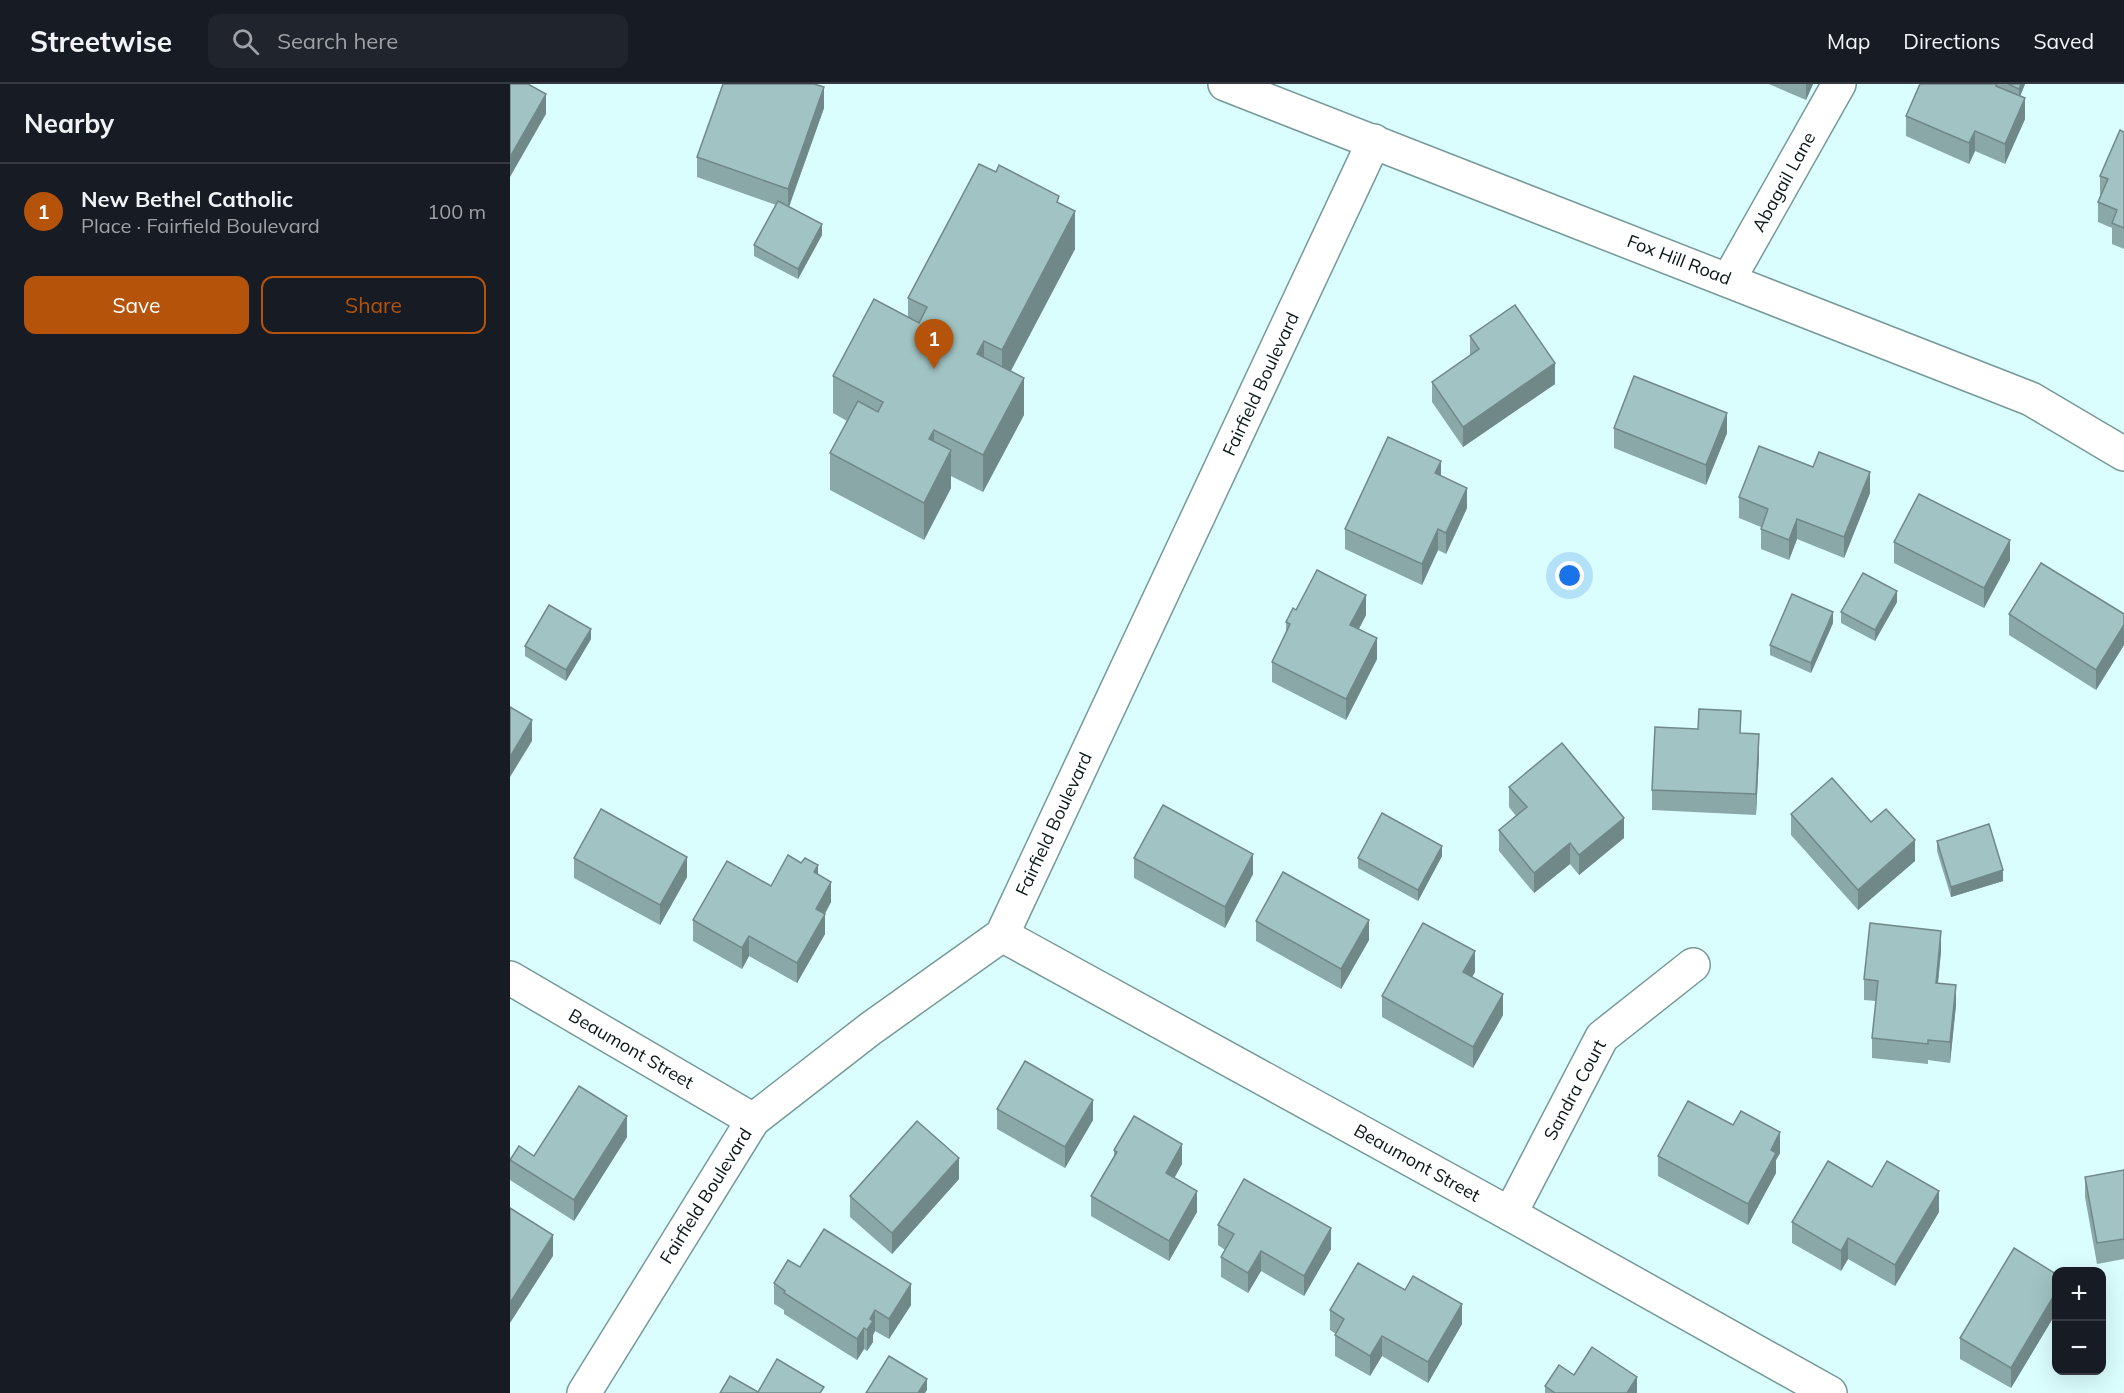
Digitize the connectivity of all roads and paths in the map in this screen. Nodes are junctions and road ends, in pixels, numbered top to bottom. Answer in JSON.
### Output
{"nodes":[{"id":1,"x":1225,"y":84,"type":"edge"},
{"id":2,"x":1839,"y":84,"type":"edge"},
{"id":3,"x":1374,"y":141,"type":"junction"},
{"id":4,"x":1729,"y":279,"type":"junction"},
{"id":5,"x":2124,"y":454,"type":"edge"},
{"id":6,"x":1002,"y":935,"type":"junction"},
{"id":7,"x":1693,"y":965,"type":"dead end"},
{"id":8,"x":510,"y":978,"type":"edge"},
{"id":9,"x":753,"y":1120,"type":"junction"},
{"id":10,"x":1510,"y":1214,"type":"junction"},
{"id":11,"x":1788,"y":1383,"type":"edge"},
{"id":12,"x":584,"y":1393,"type":"edge"},
{"id":13,"x":1830,"y":1393,"type":"edge"}],
"edges":[{"from":1,"to":3,"type":"street","name":"Fox Hill Road"},
{"from":2,"to":4,"type":"street","name":"Abagail Lane"},
{"from":3,"to":4,"type":"street","name":"Fox Hill Road"},
{"from":3,"to":6,"type":"street","name":"Fairfield Boulevard"},
{"from":4,"to":5,"type":"street","name":"Fox Hill Road"},
{"from":6,"to":9,"type":"street","name":"Fairfield Boulevard"},
{"from":6,"to":10,"type":"street","name":"Beaumont Street"},
{"from":7,"to":10,"type":"street","name":"Sandra Court"},
{"from":8,"to":9,"type":"street","name":"Beaumont Street"},
{"from":9,"to":12,"type":"street","name":"Fairfield Boulevard"},
{"from":10,"to":11,"type":"street","name":"Beaumont Street"},
{"from":11,"to":13,"type":"street","name":"Beaumont Street"}]}
